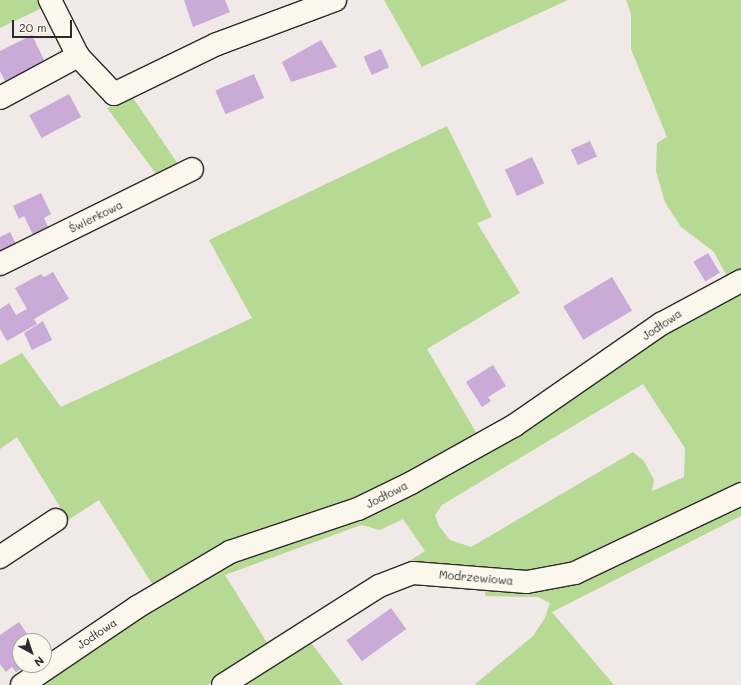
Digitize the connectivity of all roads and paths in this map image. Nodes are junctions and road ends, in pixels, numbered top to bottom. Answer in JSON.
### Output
{"nodes":[{"id":1,"x":50,"y":0,"type":"edge"},
{"id":2,"x":335,"y":0,"type":"edge"},
{"id":3,"x":75,"y":48,"type":"junction"},
{"id":4,"x":0,"y":98,"type":"edge"},
{"id":5,"x":192,"y":169,"type":"dead end"},
{"id":6,"x":0,"y":264,"type":"edge"},
{"id":7,"x":741,"y":281,"type":"edge"},
{"id":8,"x":741,"y":494,"type":"edge"},
{"id":9,"x":56,"y":520,"type":"dead end"},
{"id":10,"x":0,"y":557,"type":"edge"},
{"id":11,"x":22,"y":685,"type":"edge"},
{"id":12,"x":223,"y":685,"type":"edge"}],
"edges":[{"from":1,"to":3,"type":"street"},
{"from":2,"to":3,"type":"street"},
{"from":3,"to":4,"type":"street"},
{"from":5,"to":6,"type":"street","name":"Świerkowa"},
{"from":7,"to":11,"type":"street","name":"Jodłowa"},
{"from":8,"to":12,"type":"street","name":"Modrzewiowa"},
{"from":9,"to":10,"type":"street"}]}
